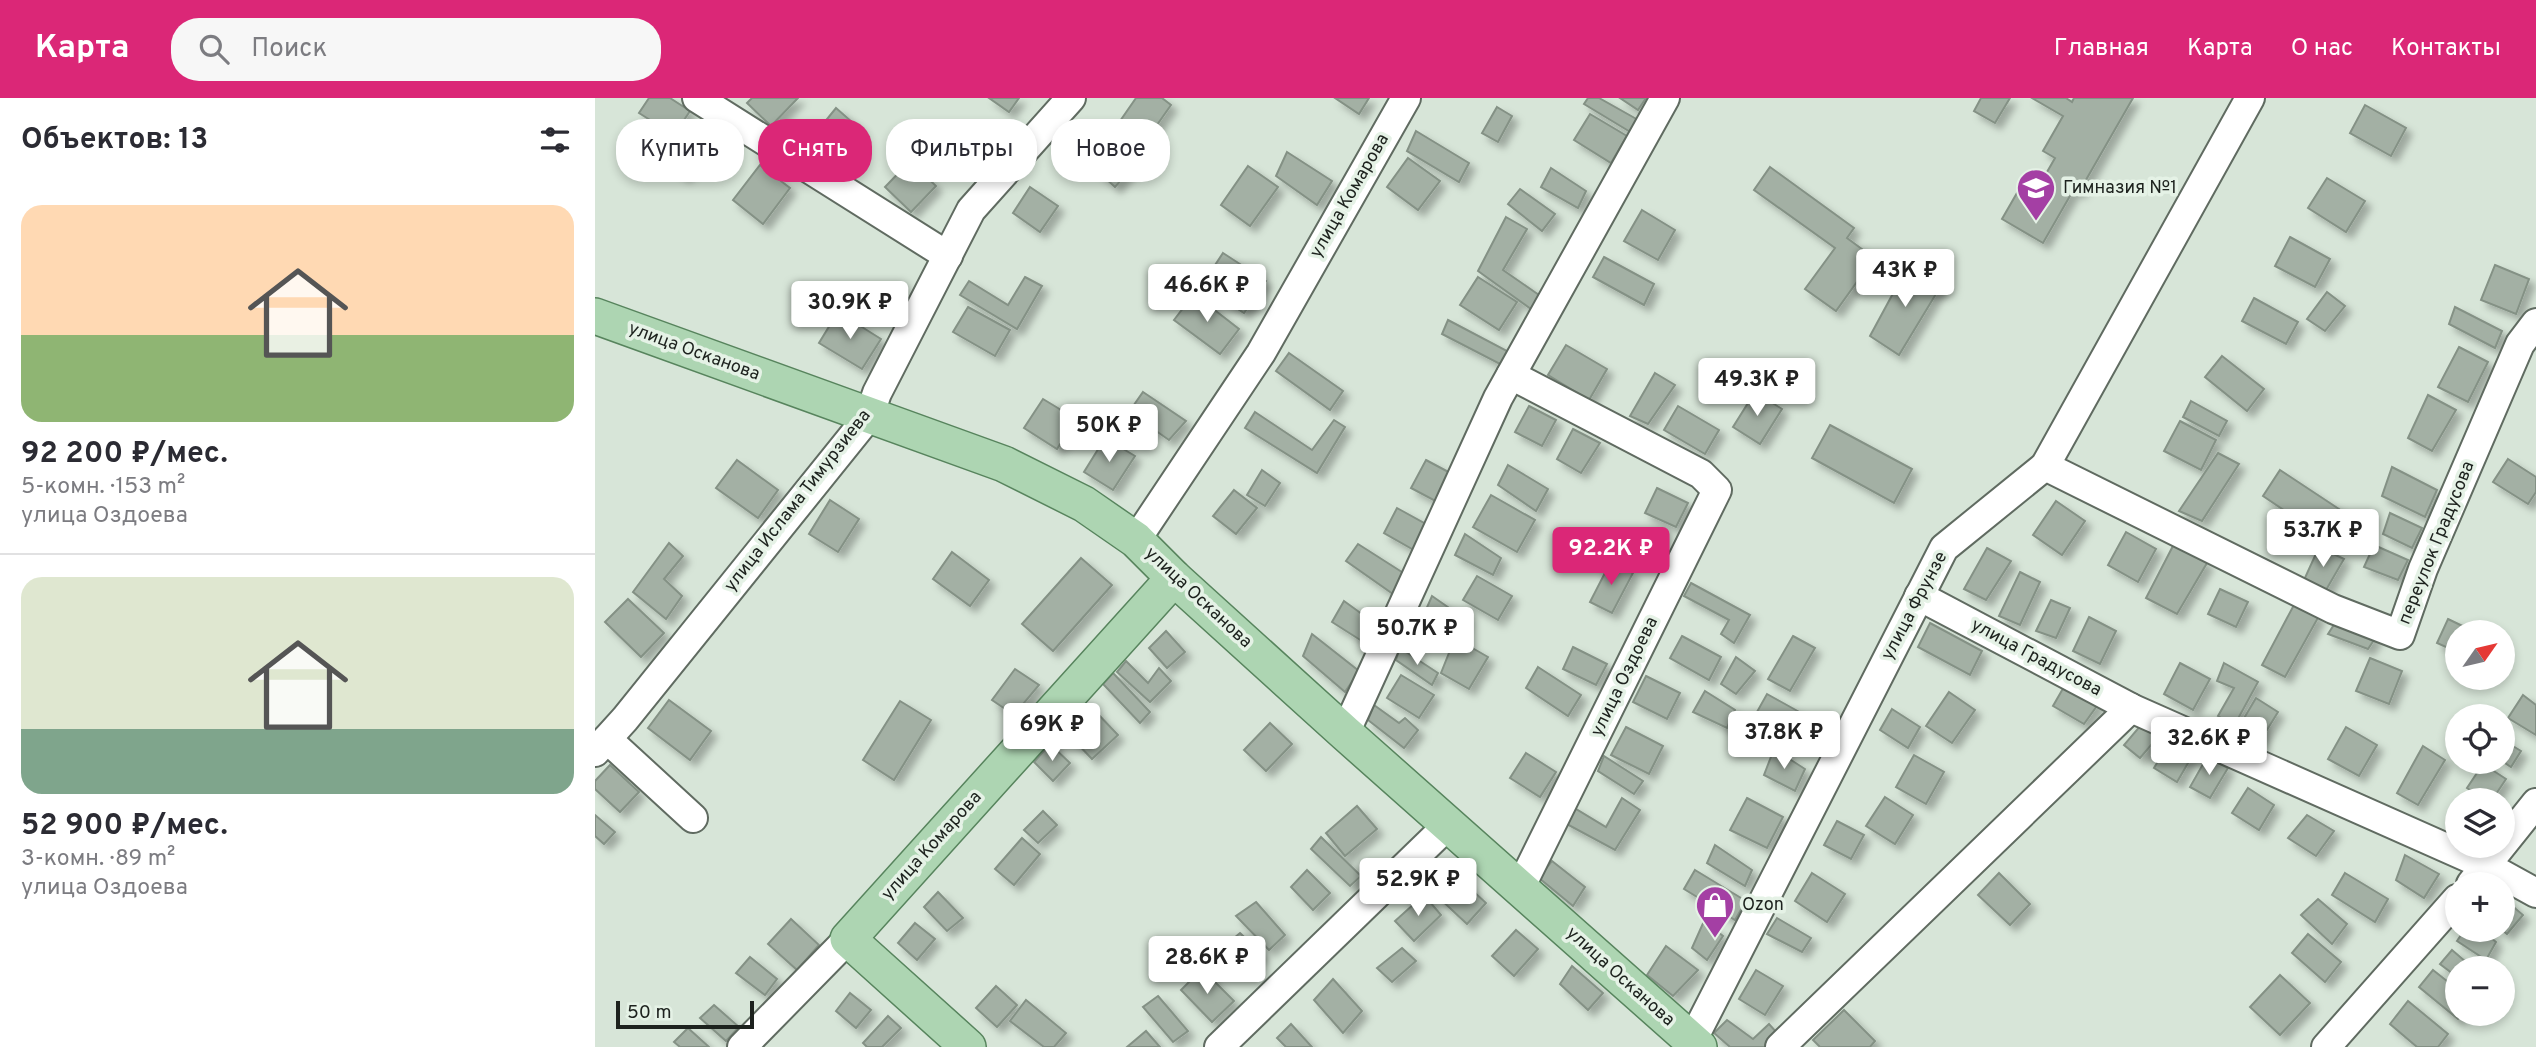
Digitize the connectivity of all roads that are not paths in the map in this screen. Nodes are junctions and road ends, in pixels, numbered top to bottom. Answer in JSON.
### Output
{"nodes":[{"id":1,"x":697,"y":98,"type":"edge"},
{"id":2,"x":1071,"y":98,"type":"edge"},
{"id":3,"x":1406,"y":98,"type":"edge"},
{"id":4,"x":1665,"y":98,"type":"edge"},
{"id":5,"x":2250,"y":98,"type":"edge"},
{"id":6,"x":948,"y":256,"type":"junction"},
{"id":7,"x":595,"y":316,"type":"edge"},
{"id":8,"x":2536,"y":323,"type":"edge"},
{"id":9,"x":1511,"y":375,"type":"junction"},
{"id":10,"x":869,"y":416,"type":"junction"},
{"id":11,"x":2045,"y":466,"type":"junction"},
{"id":12,"x":1136,"y":540,"type":"junction"},
{"id":13,"x":1174,"y":578,"type":"junction"},
{"id":14,"x":1919,"y":596,"type":"junction"},
{"id":15,"x":2131,"y":708,"type":"junction"},
{"id":16,"x":1345,"y":733,"type":"junction"},
{"id":17,"x":601,"y":746,"type":"edge"},
{"id":18,"x":2536,"y":803,"type":"edge"},
{"id":19,"x":693,"y":818,"type":"dead end"},
{"id":20,"x":1449,"y":824,"type":"junction"},
{"id":21,"x":2473,"y":872,"type":"edge"},
{"id":22,"x":2481,"y":872,"type":"edge"},
{"id":23,"x":2515,"y":886,"type":"edge"},
{"id":24,"x":1520,"y":888,"type":"junction"},
{"id":25,"x":2536,"y":893,"type":"edge"},
{"id":26,"x":2445,"y":913,"type":"edge"},
{"id":27,"x":848,"y":939,"type":"junction"},
{"id":28,"x":1695,"y":1044,"type":"edge"},
{"id":29,"x":742,"y":1047,"type":"edge"},
{"id":30,"x":968,"y":1047,"type":"edge"},
{"id":31,"x":1219,"y":1047,"type":"edge"},
{"id":32,"x":1780,"y":1047,"type":"edge"},
{"id":33,"x":2326,"y":1047,"type":"edge"}],
"edges":[{"from":1,"to":6,"type":"street"},
{"from":2,"to":6,"type":"street","name":"улица Ислама Тимурзиева"},
{"from":3,"to":12,"type":"street","name":"улица Комарова"},
{"from":4,"to":9,"type":"street"},
{"from":5,"to":11,"type":"street","name":"улица Фрунзе"},
{"from":6,"to":10,"type":"street","name":"улица Ислама Тимурзиева"},
{"from":7,"to":10,"type":"main road","name":"улица Осканова"},
{"from":8,"to":11,"type":"street","name":"переулок Градусова"},
{"from":9,"to":16,"type":"street"},
{"from":9,"to":24,"type":"street","name":"улица Оздоева"},
{"from":10,"to":12,"type":"main road","name":"улица Осканова"},
{"from":10,"to":17,"type":"street","name":"улица Ислама Тимурзиева"},
{"from":11,"to":14,"type":"street","name":"улица Фрунзе"},
{"from":12,"to":13,"type":"main road","name":"улица Осканова"},
{"from":13,"to":16,"type":"main road","name":"улица Осканова"},
{"from":13,"to":27,"type":"main road","name":"улица Комарова"},
{"from":14,"to":15,"type":"street","name":"улица Градусова"},
{"from":14,"to":28,"type":"street","name":"улица Фрунзе"},
{"from":15,"to":21,"type":"street","name":"улица Градусова"},
{"from":15,"to":32,"type":"street"},
{"from":16,"to":20,"type":"main road","name":"улица Осканова"},
{"from":17,"to":19,"type":"street"},
{"from":18,"to":22,"type":"street"},
{"from":20,"to":24,"type":"main road","name":"улица Осканова"},
{"from":20,"to":31,"type":"street"},
{"from":23,"to":25,"type":"street","name":"улица Градусова"},
{"from":24,"to":28,"type":"main road","name":"улица Осканова"},
{"from":26,"to":33,"type":"street"},
{"from":27,"to":29,"type":"street","name":"улица Комарова"},
{"from":27,"to":30,"type":"main road"}]}
